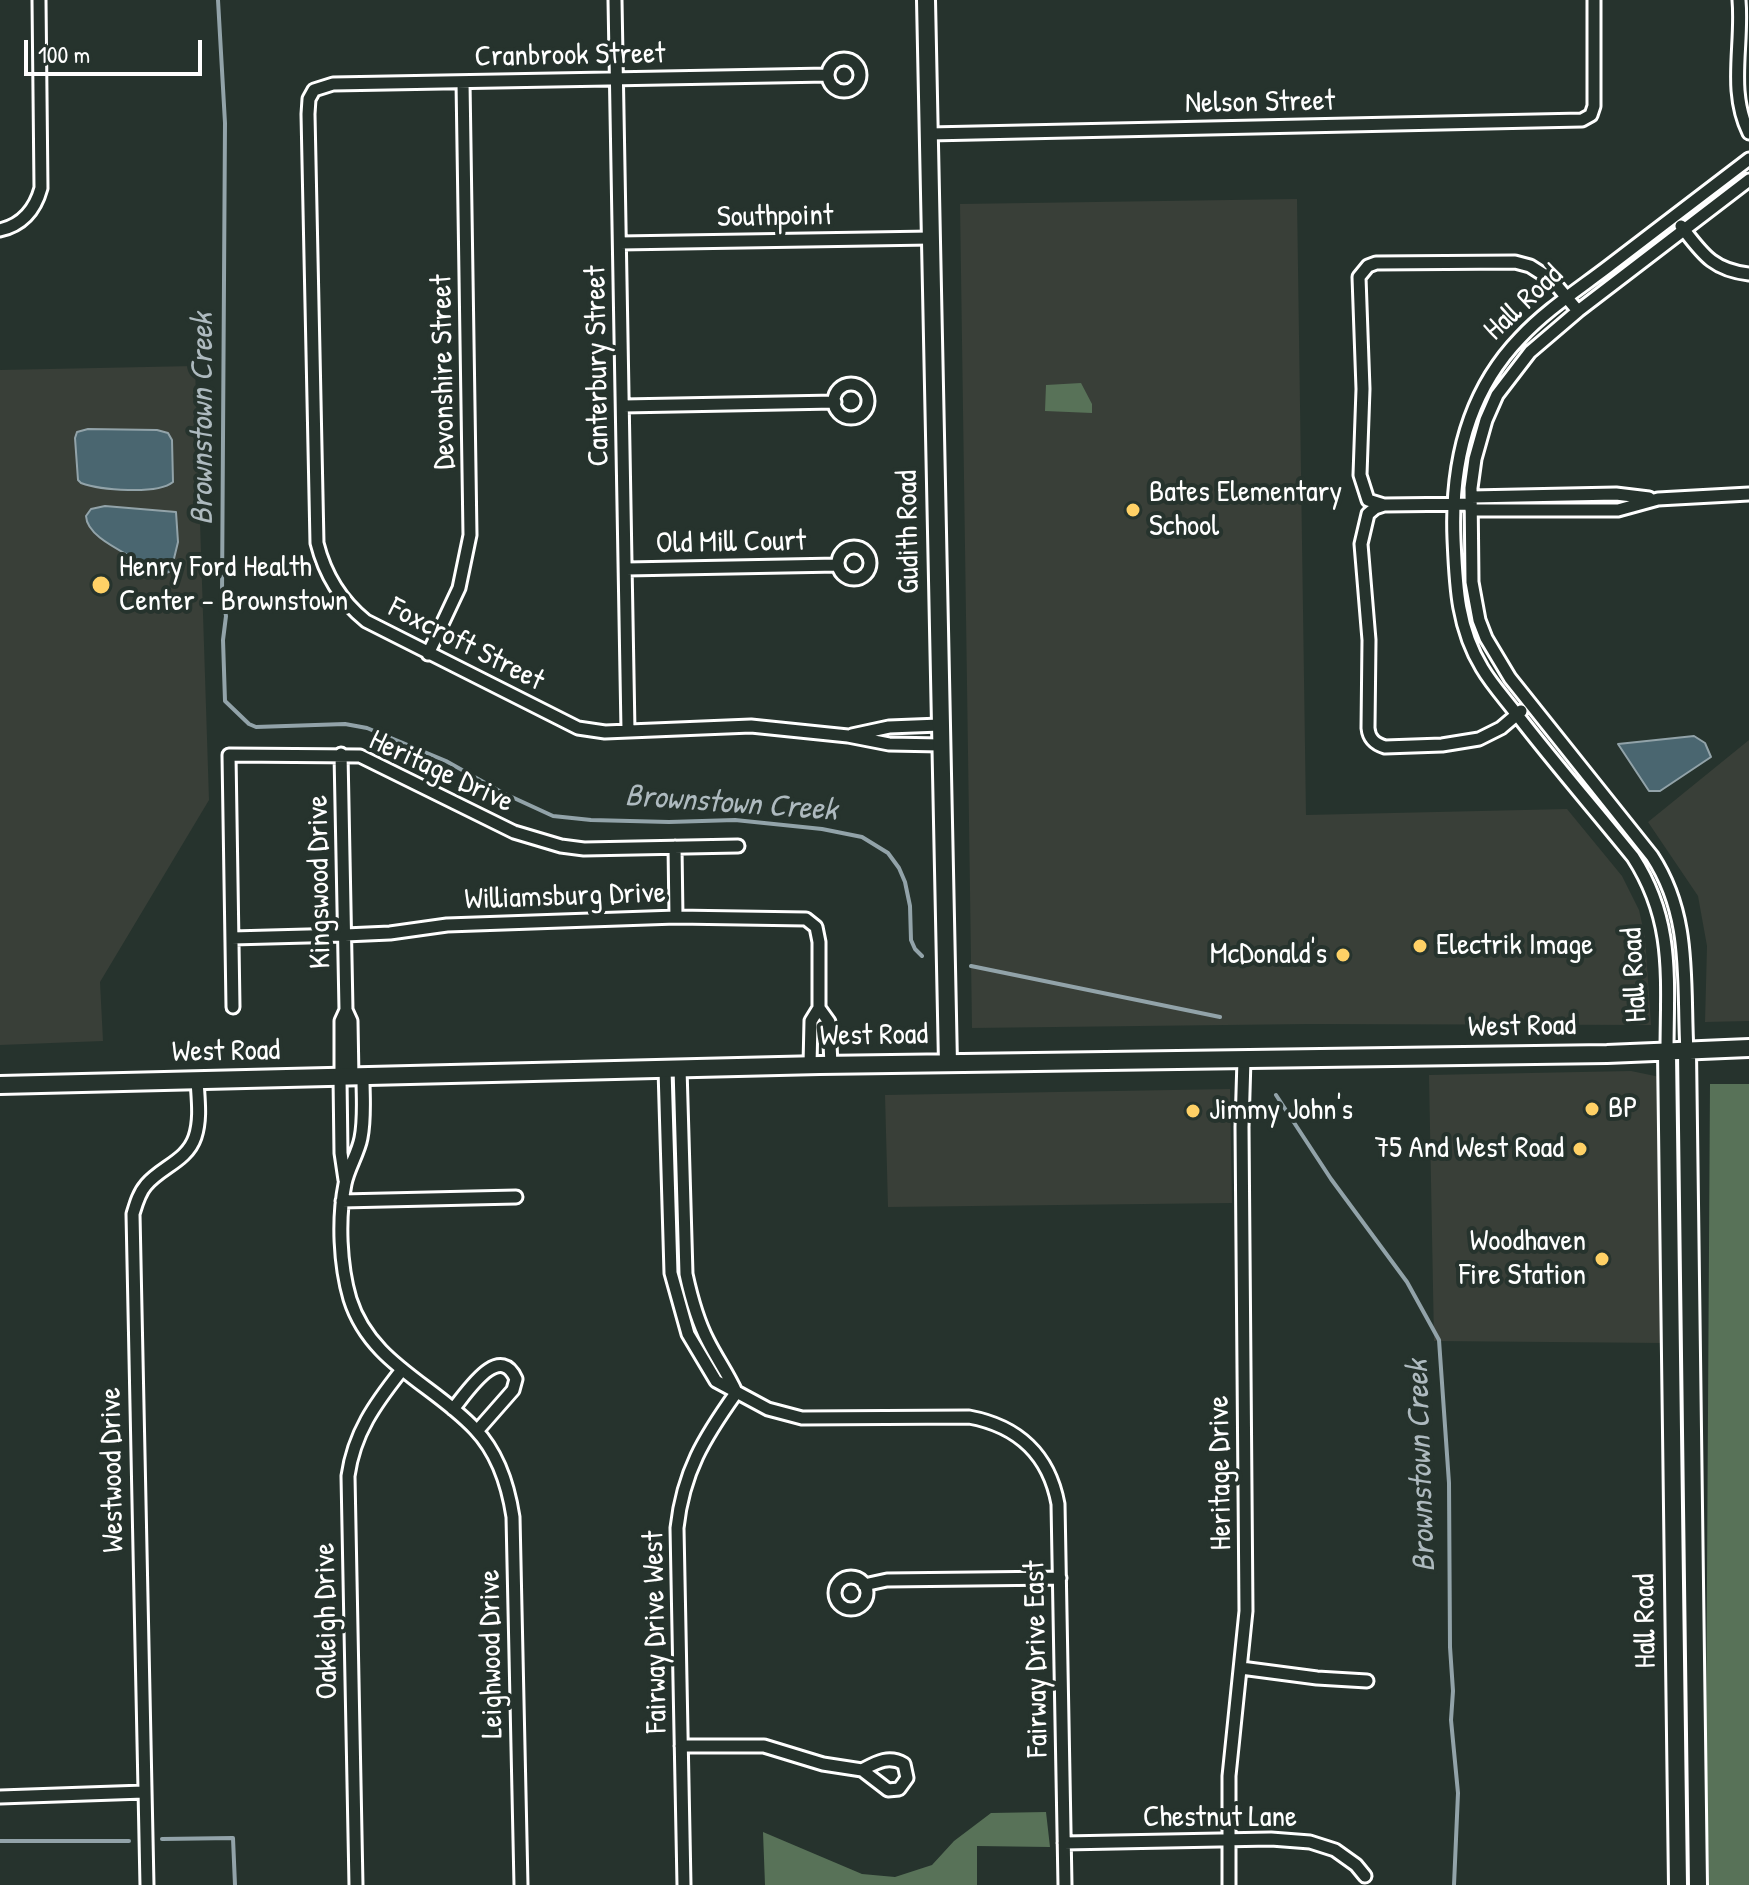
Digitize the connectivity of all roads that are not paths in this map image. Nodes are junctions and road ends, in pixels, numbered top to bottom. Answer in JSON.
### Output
{"nodes":[{"id":1,"x":39,"y":0,"type":"edge"},
{"id":2,"x":615,"y":0,"type":"edge"},
{"id":3,"x":926,"y":0,"type":"edge"},
{"id":4,"x":1594,"y":0,"type":"edge"},
{"id":5,"x":1739,"y":0,"type":"edge"},
{"id":6,"x":828,"y":75,"type":"dead end"},
{"id":7,"x":617,"y":79,"type":"junction"},
{"id":8,"x":463,"y":82,"type":"junction"},
{"id":9,"x":314,"y":90,"type":"joint"},
{"id":10,"x":1749,"y":133,"type":"edge"},
{"id":11,"x":929,"y":134,"type":"junction"},
{"id":12,"x":1749,"y":159,"type":"edge"},
{"id":13,"x":1749,"y":180,"type":"edge"},
{"id":14,"x":1673,"y":217,"type":"junction"},
{"id":15,"x":0,"y":230,"type":"edge"},
{"id":16,"x":1684,"y":230,"type":"junction"},
{"id":17,"x":931,"y":238,"type":"junction"},
{"id":18,"x":620,"y":243,"type":"junction"},
{"id":19,"x":1749,"y":274,"type":"edge"},
{"id":20,"x":1567,"y":298,"type":"junction"},
{"id":21,"x":1578,"y":311,"type":"junction"},
{"id":22,"x":835,"y":402,"type":"dead end"},
{"id":23,"x":623,"y":406,"type":"junction"},
{"id":24,"x":1749,"y":494,"type":"edge"},
{"id":25,"x":1471,"y":504,"type":"junction"},
{"id":26,"x":1384,"y":505,"type":"junction"},
{"id":27,"x":1454,"y":505,"type":"junction"},
{"id":28,"x":838,"y":565,"type":"dead end"},
{"id":29,"x":626,"y":569,"type":"junction"},
{"id":30,"x":428,"y":654,"type":"junction"},
{"id":31,"x":1530,"y":703,"type":"junction"},
{"id":32,"x":1517,"y":714,"type":"junction"},
{"id":33,"x":940,"y":725,"type":"junction"},
{"id":34,"x":628,"y":730,"type":"junction"},
{"id":35,"x":848,"y":736,"type":"junction"},
{"id":36,"x":941,"y":745,"type":"junction"},
{"id":37,"x":341,"y":754,"type":"junction"},
{"id":38,"x":1634,"y":833,"type":"junction"},
{"id":39,"x":1622,"y":843,"type":"junction"},
{"id":40,"x":738,"y":846,"type":"dead end"},
{"id":41,"x":675,"y":847,"type":"junction"},
{"id":42,"x":676,"y":917,"type":"junction"},
{"id":43,"x":1681,"y":925,"type":"junction"},
{"id":44,"x":1664,"y":929,"type":"junction"},
{"id":45,"x":345,"y":935,"type":"junction"},
{"id":46,"x":232,"y":938,"type":"junction"},
{"id":47,"x":233,"y":1007,"type":"dead end"},
{"id":48,"x":819,"y":1008,"type":"junction"},
{"id":49,"x":1749,"y":1048,"type":"edge"},
{"id":50,"x":1687,"y":1052,"type":"junction"},
{"id":51,"x":1667,"y":1053,"type":"junction"},
{"id":52,"x":1244,"y":1059,"type":"junction"},
{"id":53,"x":948,"y":1063,"type":"junction"},
{"id":54,"x":810,"y":1065,"type":"junction"},
{"id":55,"x":831,"y":1065,"type":"junction"},
{"id":56,"x":673,"y":1068,"type":"junction"},
{"id":57,"x":349,"y":1078,"type":"junction"},
{"id":58,"x":197,"y":1080,"type":"junction"},
{"id":59,"x":0,"y":1085,"type":"edge"},
{"id":60,"x":1688,"y":1137,"type":"junction"},
{"id":61,"x":1668,"y":1138,"type":"junction"},
{"id":62,"x":345,"y":1181,"type":"junction"},
{"id":63,"x":516,"y":1197,"type":"dead end"},
{"id":64,"x":1690,"y":1198,"type":"junction"},
{"id":65,"x":1670,"y":1199,"type":"junction"},
{"id":66,"x":342,"y":1201,"type":"junction"},
{"id":67,"x":684,"y":1217,"type":"junction"},
{"id":68,"x":669,"y":1218,"type":"junction"},
{"id":69,"x":401,"y":1371,"type":"junction"},
{"id":70,"x":1671,"y":1372,"type":"junction"},
{"id":71,"x":1691,"y":1372,"type":"junction"},
{"id":72,"x":736,"y":1393,"type":"junction"},
{"id":73,"x":453,"y":1409,"type":"junction"},
{"id":74,"x":477,"y":1431,"type":"junction"},
{"id":75,"x":1060,"y":1578,"type":"junction"},
{"id":76,"x":864,"y":1585,"type":"dead end"},
{"id":77,"x":1675,"y":1647,"type":"junction"},
{"id":78,"x":1695,"y":1647,"type":"junction"},
{"id":79,"x":1241,"y":1668,"type":"junction"},
{"id":80,"x":1367,"y":1681,"type":"dead end"},
{"id":81,"x":681,"y":1746,"type":"junction"},
{"id":82,"x":862,"y":1770,"type":"dead end"},
{"id":83,"x":144,"y":1792,"type":"junction"},
{"id":84,"x":0,"y":1797,"type":"edge"},
{"id":85,"x":1228,"y":1841,"type":"junction"},
{"id":86,"x":1064,"y":1843,"type":"junction"},
{"id":87,"x":1365,"y":1876,"type":"dead end"},
{"id":88,"x":147,"y":1885,"type":"edge"},
{"id":89,"x":356,"y":1885,"type":"edge"},
{"id":90,"x":521,"y":1885,"type":"edge"},
{"id":91,"x":684,"y":1885,"type":"edge"},
{"id":92,"x":1065,"y":1885,"type":"edge"},
{"id":93,"x":1229,"y":1885,"type":"edge"},
{"id":94,"x":1678,"y":1885,"type":"edge"},
{"id":95,"x":1698,"y":1885,"type":"edge"}],
"edges":[{"from":1,"to":15,"type":"street"},
{"from":2,"to":7,"type":"street","name":"Canterbury Street"},
{"from":3,"to":11,"type":"street","name":"Gudith Road"},
{"from":4,"to":11,"type":"street","name":"Nelson Street"},
{"from":5,"to":10,"type":"street"},
{"from":6,"to":7,"type":"street","name":"Cranbrook Street"},
{"from":7,"to":8,"type":"street","name":"Cranbrook Street"},
{"from":7,"to":18,"type":"street","name":"Canterbury Street"},
{"from":8,"to":9,"type":"street","name":"Cranbrook Street"},
{"from":8,"to":30,"type":"street","name":"Devonshire Street"},
{"from":9,"to":30,"type":"street","name":"Foxcroft Street"},
{"from":11,"to":17,"type":"street","name":"Gudith Road"},
{"from":12,"to":14,"type":"street","name":"Hall Road"},
{"from":13,"to":16,"type":"street","name":"Hall Road"},
{"from":14,"to":16,"type":"street"},
{"from":14,"to":20,"type":"street","name":"Hall Road"},
{"from":16,"to":19,"type":"street"},
{"from":16,"to":21,"type":"street","name":"Hall Road"},
{"from":17,"to":18,"type":"street","name":"Southpoint"},
{"from":17,"to":33,"type":"street","name":"Gudith Road"},
{"from":18,"to":23,"type":"street","name":"Canterbury Street"},
{"from":20,"to":21,"type":"street"},
{"from":20,"to":26,"type":"street"},
{"from":20,"to":27,"type":"street","name":"Hall Road"},
{"from":21,"to":25,"type":"street","name":"Hall Road"},
{"from":22,"to":23,"type":"street"},
{"from":23,"to":29,"type":"street","name":"Canterbury Street"},
{"from":24,"to":25,"type":"street"},
{"from":25,"to":27,"type":"street"},
{"from":25,"to":31,"type":"street","name":"Hall Road"},
{"from":26,"to":27,"type":"street"},
{"from":26,"to":32,"type":"street"},
{"from":27,"to":32,"type":"street","name":"Hall Road"},
{"from":28,"to":29,"type":"street","name":"Old Mill Court"},
{"from":29,"to":34,"type":"street","name":"Canterbury Street"},
{"from":30,"to":34,"type":"street","name":"Foxcroft Street"},
{"from":31,"to":32,"type":"street"},
{"from":31,"to":38,"type":"street","name":"Hall Road"},
{"from":32,"to":39,"type":"street","name":"Hall Road"},
{"from":33,"to":35,"type":"street","name":"Foxcroft Street"},
{"from":33,"to":36,"type":"street","name":"Gudith Road"},
{"from":34,"to":35,"type":"street","name":"Foxcroft Street"},
{"from":35,"to":36,"type":"street","name":"Foxcroft Street"},
{"from":36,"to":53,"type":"street","name":"Gudith Road"},
{"from":37,"to":41,"type":"street","name":"Heritage Drive"},
{"from":37,"to":45,"type":"street","name":"Kingswood Drive"},
{"from":37,"to":46,"type":"street","name":"Heritage Drive"},
{"from":38,"to":39,"type":"street"},
{"from":38,"to":43,"type":"street","name":"Hall Road"},
{"from":39,"to":44,"type":"street","name":"Hall Road"},
{"from":40,"to":41,"type":"street","name":"Heritage Drive"},
{"from":41,"to":42,"type":"street"},
{"from":42,"to":45,"type":"street","name":"Williamsburg Drive"},
{"from":42,"to":48,"type":"street","name":"Williamsburg Drive"},
{"from":43,"to":44,"type":"street"},
{"from":43,"to":50,"type":"street","name":"Hall Road"},
{"from":44,"to":51,"type":"street","name":"Hall Road"},
{"from":45,"to":46,"type":"street","name":"Williamsburg Drive"},
{"from":45,"to":57,"type":"street","name":"Kingswood Drive"},
{"from":46,"to":47,"type":"street","name":"Heritage Drive"},
{"from":48,"to":54,"type":"street","name":"Williamsburg Drive"},
{"from":48,"to":55,"type":"street","name":"Williamsburg Drive"},
{"from":49,"to":50,"type":"street","name":"West Road"},
{"from":50,"to":51,"type":"street","name":"West Road"},
{"from":50,"to":60,"type":"street","name":"Hall Road"},
{"from":51,"to":52,"type":"street","name":"West Road"},
{"from":51,"to":61,"type":"street","name":"Hall Road"},
{"from":52,"to":53,"type":"street","name":"West Road"},
{"from":52,"to":79,"type":"street","name":"Heritage Drive"},
{"from":53,"to":55,"type":"street","name":"West Road"},
{"from":54,"to":55,"type":"street","name":"West Road"},
{"from":54,"to":56,"type":"street","name":"West Road"},
{"from":56,"to":57,"type":"street","name":"West Road"},
{"from":56,"to":67,"type":"street"},
{"from":56,"to":68,"type":"street"},
{"from":57,"to":58,"type":"street","name":"West Road"},
{"from":57,"to":62,"type":"street","name":"Leighwood Drive"},
{"from":57,"to":62,"type":"street","name":"Leighwood Drive"},
{"from":58,"to":59,"type":"street","name":"West Road"},
{"from":58,"to":83,"type":"street","name":"Westwood Drive"},
{"from":60,"to":61,"type":"street"},
{"from":60,"to":64,"type":"street","name":"Hall Road"},
{"from":61,"to":65,"type":"street","name":"Hall Road"},
{"from":62,"to":66,"type":"street","name":"Leighwood Drive"},
{"from":63,"to":66,"type":"street"},
{"from":64,"to":65,"type":"street"},
{"from":64,"to":71,"type":"street","name":"Hall Road"},
{"from":65,"to":70,"type":"street","name":"Hall Road"},
{"from":66,"to":69,"type":"street","name":"Leighwood Drive"},
{"from":67,"to":68,"type":"street"},
{"from":67,"to":72,"type":"street"},
{"from":68,"to":72,"type":"street"},
{"from":69,"to":73,"type":"street","name":"Leighwood Drive"},
{"from":69,"to":89,"type":"street","name":"Oakleigh Drive"},
{"from":70,"to":71,"type":"street"},
{"from":70,"to":77,"type":"street","name":"Hall Road"},
{"from":71,"to":78,"type":"street","name":"Hall Road"},
{"from":72,"to":75,"type":"street","name":"Fairway Drive East"},
{"from":72,"to":81,"type":"street","name":"Fairway Drive West"},
{"from":73,"to":74,"type":"street","name":"Leighwood Drive"},
{"from":73,"to":74,"type":"street"},
{"from":74,"to":90,"type":"street","name":"Leighwood Drive"},
{"from":75,"to":76,"type":"street"},
{"from":75,"to":86,"type":"street","name":"Fairway Drive East"},
{"from":77,"to":78,"type":"street"},
{"from":77,"to":94,"type":"street","name":"Hall Road"},
{"from":78,"to":95,"type":"street","name":"Hall Road"},
{"from":79,"to":80,"type":"street"},
{"from":79,"to":85,"type":"street","name":"Heritage Drive"},
{"from":81,"to":82,"type":"street"},
{"from":81,"to":91,"type":"street","name":"Fairway Drive West"},
{"from":83,"to":84,"type":"street"},
{"from":83,"to":88,"type":"street","name":"Westwood Drive"},
{"from":85,"to":86,"type":"street","name":"Chestnut Lane"},
{"from":85,"to":87,"type":"street","name":"Chestnut Lane"},
{"from":85,"to":93,"type":"street","name":"Heritage Drive"},
{"from":86,"to":92,"type":"street","name":"Fairway Drive East"}]}
